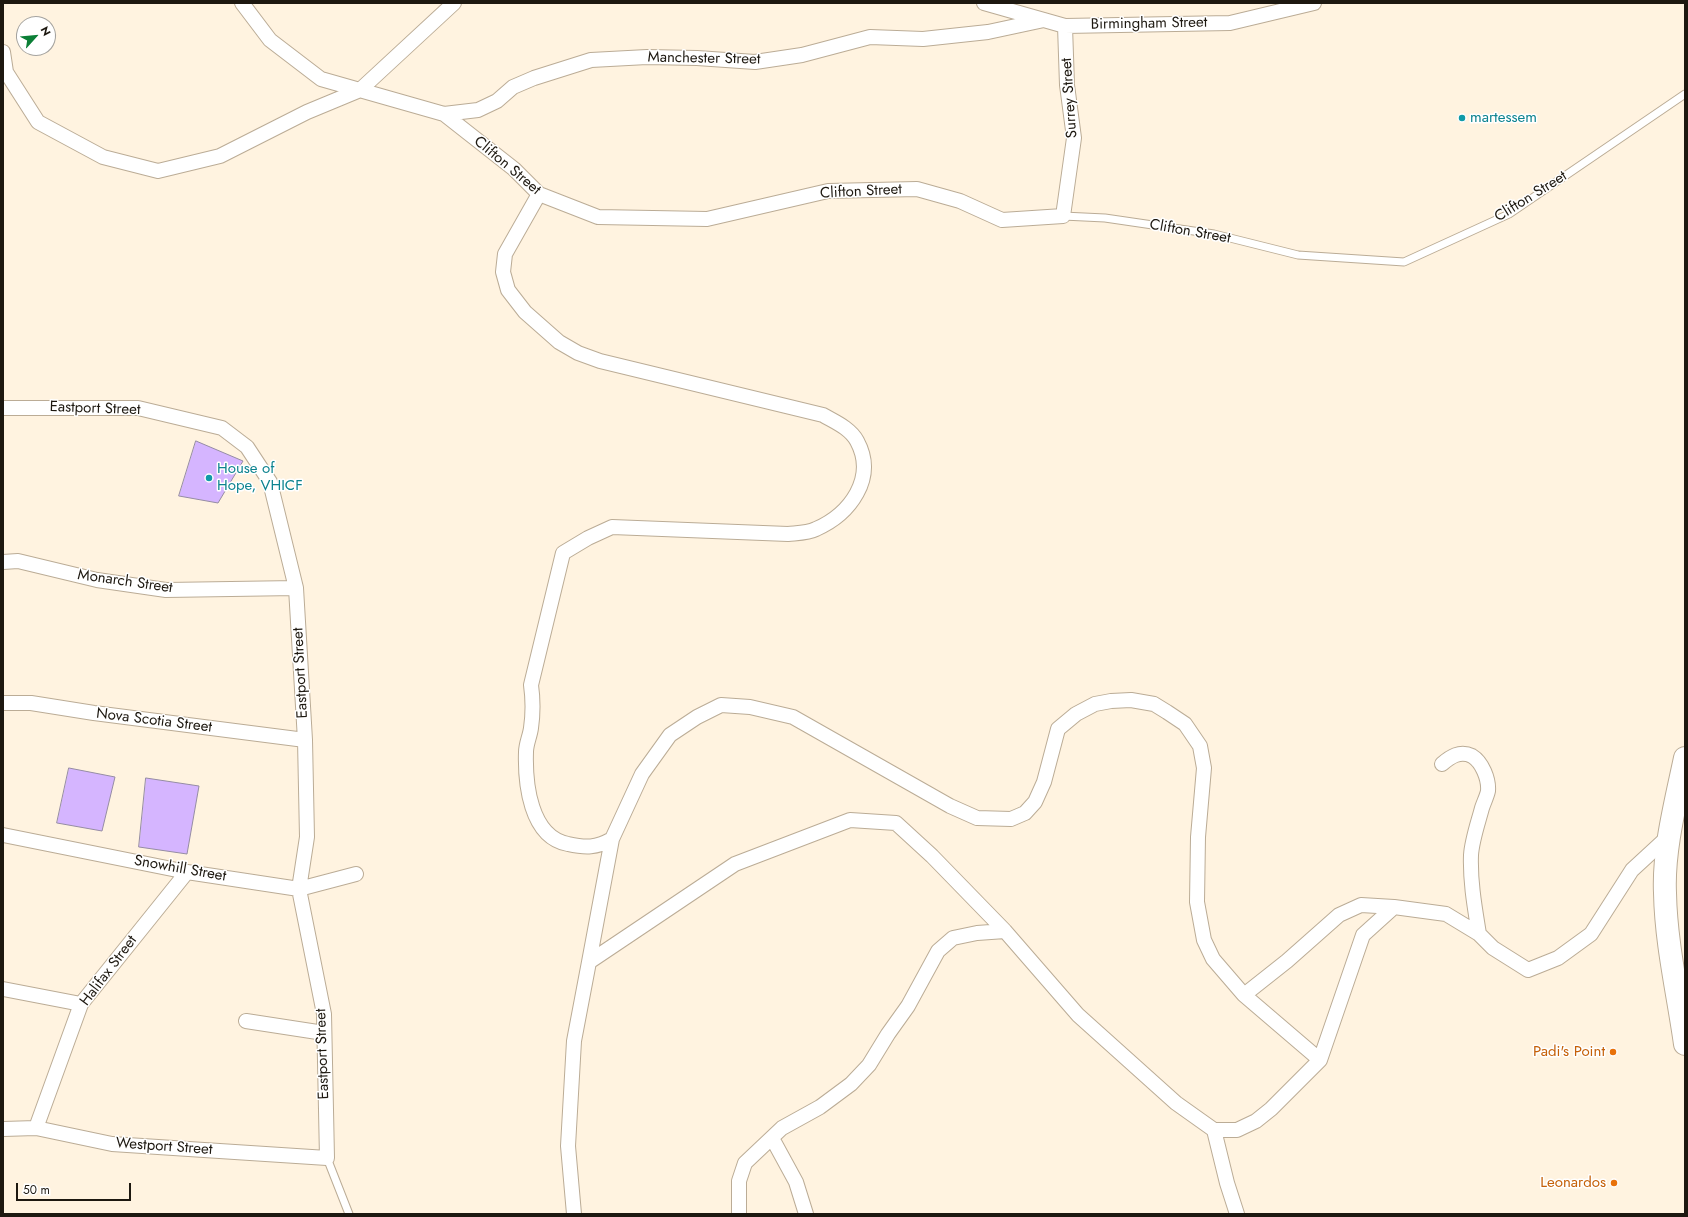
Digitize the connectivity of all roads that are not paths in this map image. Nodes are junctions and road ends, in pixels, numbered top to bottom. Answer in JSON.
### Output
{"nodes":[{"id":1,"x":242,"y":3,"type":"edge"},
{"id":2,"x":454,"y":3,"type":"edge"},
{"id":3,"x":984,"y":3,"type":"edge"},
{"id":4,"x":1314,"y":3,"type":"edge"},
{"id":5,"x":1044,"y":20,"type":"junction"},
{"id":6,"x":1065,"y":26,"type":"junction"},
{"id":7,"x":3,"y":52,"type":"edge"},
{"id":8,"x":4,"y":72,"type":"edge"},
{"id":9,"x":360,"y":90,"type":"junction"},
{"id":10,"x":1685,"y":94,"type":"edge"},
{"id":11,"x":444,"y":114,"type":"junction"},
{"id":12,"x":539,"y":194,"type":"junction"},
{"id":13,"x":1063,"y":216,"type":"junction"},
{"id":14,"x":3,"y":408,"type":"edge"},
{"id":15,"x":3,"y":562,"type":"edge"},
{"id":16,"x":296,"y":588,"type":"junction"},
{"id":17,"x":3,"y":703,"type":"edge"},
{"id":18,"x":305,"y":740,"type":"junction"},
{"id":19,"x":1685,"y":758,"type":"edge"},
{"id":20,"x":1442,"y":764,"type":"dead end"},
{"id":21,"x":3,"y":835,"type":"edge"},
{"id":22,"x":1670,"y":835,"type":"junction"},
{"id":23,"x":612,"y":839,"type":"junction"},
{"id":24,"x":187,"y":872,"type":"junction"},
{"id":25,"x":356,"y":874,"type":"dead end"},
{"id":26,"x":299,"y":889,"type":"junction"},
{"id":27,"x":1394,"y":907,"type":"junction"},
{"id":28,"x":1005,"y":930,"type":"junction"},
{"id":29,"x":1479,"y":934,"type":"junction"},
{"id":30,"x":589,"y":962,"type":"junction"},
{"id":31,"x":3,"y":989,"type":"edge"},
{"id":32,"x":1244,"y":995,"type":"junction"},
{"id":33,"x":81,"y":1004,"type":"junction"},
{"id":34,"x":246,"y":1021,"type":"dead end"},
{"id":35,"x":324,"y":1033,"type":"junction"},
{"id":36,"x":1685,"y":1044,"type":"edge"},
{"id":37,"x":1320,"y":1060,"type":"junction"},
{"id":38,"x":36,"y":1128,"type":"junction"},
{"id":39,"x":3,"y":1129,"type":"edge"},
{"id":40,"x":1214,"y":1130,"type":"junction"},
{"id":41,"x":772,"y":1138,"type":"junction"},
{"id":42,"x":328,"y":1158,"type":"junction"},
{"id":43,"x":349,"y":1214,"type":"edge"},
{"id":44,"x":574,"y":1214,"type":"edge"},
{"id":45,"x":739,"y":1214,"type":"edge"},
{"id":46,"x":806,"y":1214,"type":"edge"},
{"id":47,"x":1237,"y":1214,"type":"edge"}],
"edges":[{"from":1,"to":9,"type":"street","name":"Clifton Street"},
{"from":2,"to":9,"type":"street"},
{"from":3,"to":5,"type":"street","name":"Birmingham Street"},
{"from":4,"to":6,"type":"street","name":"Birmingham Street"},
{"from":5,"to":6,"type":"street","name":"Birmingham Street"},
{"from":5,"to":11,"type":"street","name":"Manchester Street"},
{"from":6,"to":13,"type":"street","name":"Surrey Street"},
{"from":7,"to":8,"type":"street"},
{"from":8,"to":9,"type":"street"},
{"from":9,"to":11,"type":"street","name":"Clifton Street"},
{"from":10,"to":13,"type":"lane","name":"Clifton Street"},
{"from":11,"to":12,"type":"street","name":"Clifton Street"},
{"from":12,"to":13,"type":"street","name":"Clifton Street"},
{"from":12,"to":23,"type":"street"},
{"from":14,"to":16,"type":"street","name":"Eastport Street"},
{"from":15,"to":16,"type":"street","name":"Monarch Street"},
{"from":16,"to":18,"type":"street","name":"Eastport Street"},
{"from":17,"to":18,"type":"street","name":"Nova Scotia Street"},
{"from":18,"to":26,"type":"street","name":"Eastport Street"},
{"from":19,"to":22,"type":"main road"},
{"from":20,"to":29,"type":"street"},
{"from":21,"to":24,"type":"street","name":"Snowhill Street"},
{"from":22,"to":29,"type":"street"},
{"from":22,"to":36,"type":"main road"},
{"from":23,"to":30,"type":"street"},
{"from":23,"to":32,"type":"street"},
{"from":24,"to":26,"type":"street","name":"Snowhill Street"},
{"from":24,"to":33,"type":"street","name":"Halifax Street"},
{"from":25,"to":26,"type":"street","name":"Snowhill Street"},
{"from":26,"to":35,"type":"street","name":"Eastport Street"},
{"from":27,"to":29,"type":"street"},
{"from":27,"to":32,"type":"street"},
{"from":27,"to":37,"type":"street"},
{"from":28,"to":30,"type":"street"},
{"from":28,"to":40,"type":"street"},
{"from":28,"to":41,"type":"street"},
{"from":30,"to":44,"type":"street"},
{"from":31,"to":33,"type":"street"},
{"from":32,"to":37,"type":"street"},
{"from":33,"to":38,"type":"street","name":"Halifax Street"},
{"from":34,"to":35,"type":"street"},
{"from":35,"to":42,"type":"street","name":"Eastport Street"},
{"from":37,"to":40,"type":"street"},
{"from":38,"to":39,"type":"street","name":"Westport Street"},
{"from":38,"to":42,"type":"street","name":"Westport Street"},
{"from":40,"to":47,"type":"street"},
{"from":41,"to":45,"type":"street"},
{"from":41,"to":46,"type":"street"},
{"from":42,"to":43,"type":"lane"}]}
